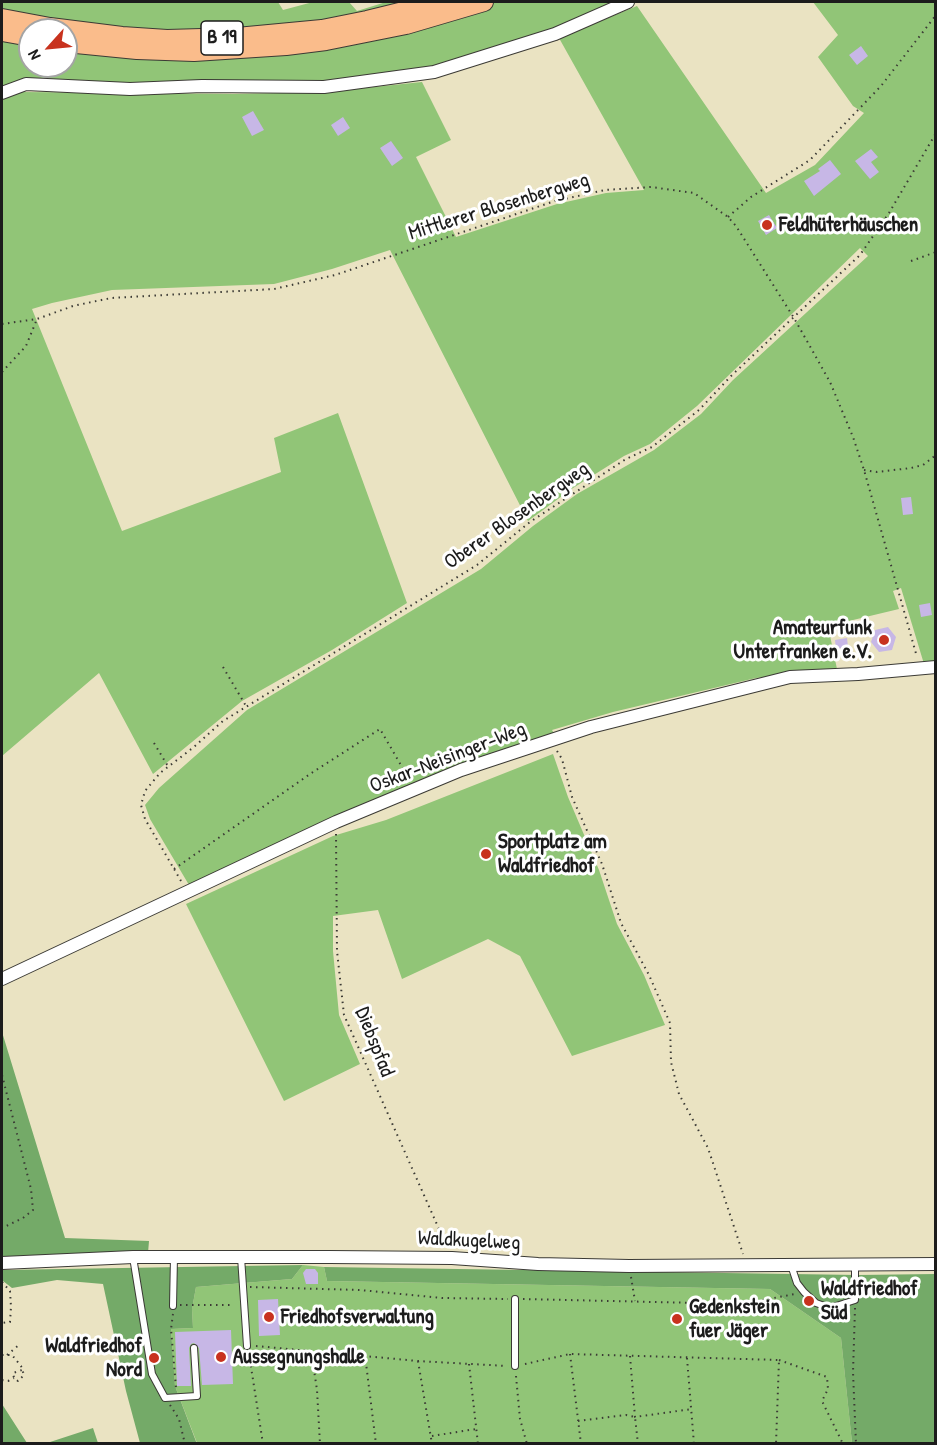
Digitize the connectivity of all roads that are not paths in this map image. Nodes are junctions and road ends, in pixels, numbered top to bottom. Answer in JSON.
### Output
{"nodes":[{"id":1,"x":440,"y":2,"type":"edge"},
{"id":2,"x":484,"y":2,"type":"edge"},
{"id":3,"x":628,"y":2,"type":"edge"},
{"id":4,"x":2,"y":18,"type":"edge"},
{"id":5,"x":2,"y":32,"type":"edge"},
{"id":6,"x":18,"y":35,"type":"edge"},
{"id":7,"x":78,"y":44,"type":"edge"},
{"id":8,"x":2,"y":93,"type":"edge"},
{"id":9,"x":936,"y":667,"type":"edge"},
{"id":10,"x":2,"y":979,"type":"edge"},
{"id":11,"x":133,"y":1257,"type":"junction"},
{"id":12,"x":174,"y":1257,"type":"junction"},
{"id":13,"x":241,"y":1257,"type":"junction"},
{"id":14,"x":2,"y":1263,"type":"edge"},
{"id":15,"x":936,"y":1264,"type":"edge"},
{"id":16,"x":791,"y":1265,"type":"junction"},
{"id":17,"x":855,"y":1266,"type":"junction"},
{"id":18,"x":515,"y":1299,"type":"road end"},
{"id":19,"x":173,"y":1306,"type":"road end"},
{"id":20,"x":247,"y":1346,"type":"road end"},
{"id":21,"x":194,"y":1348,"type":"dead end"},
{"id":22,"x":515,"y":1366,"type":"road end"}],
"edges":[{"from":1,"to":4,"type":"main road","number":"B 19"},
{"from":2,"to":7,"type":"main road","number":"B 19"},
{"from":3,"to":8,"type":"street"},
{"from":5,"to":6,"type":"main road"},
{"from":9,"to":10,"type":"street","name":"Oskar-Neisinger-Weg"},
{"from":11,"to":12,"type":"street","name":"Waldkugelweg"},
{"from":11,"to":14,"type":"street","name":"Waldkugelweg"},
{"from":11,"to":21,"type":"lane"},
{"from":12,"to":13,"type":"street","name":"Waldkugelweg"},
{"from":12,"to":19,"type":"lane"},
{"from":13,"to":16,"type":"street","name":"Waldkugelweg"},
{"from":13,"to":20,"type":"lane"},
{"from":15,"to":17,"type":"street","name":"Waldkugelweg"},
{"from":16,"to":17,"type":"street","name":"Waldkugelweg"},
{"from":16,"to":17,"type":"lane"},
{"from":18,"to":22,"type":"lane"}]}
